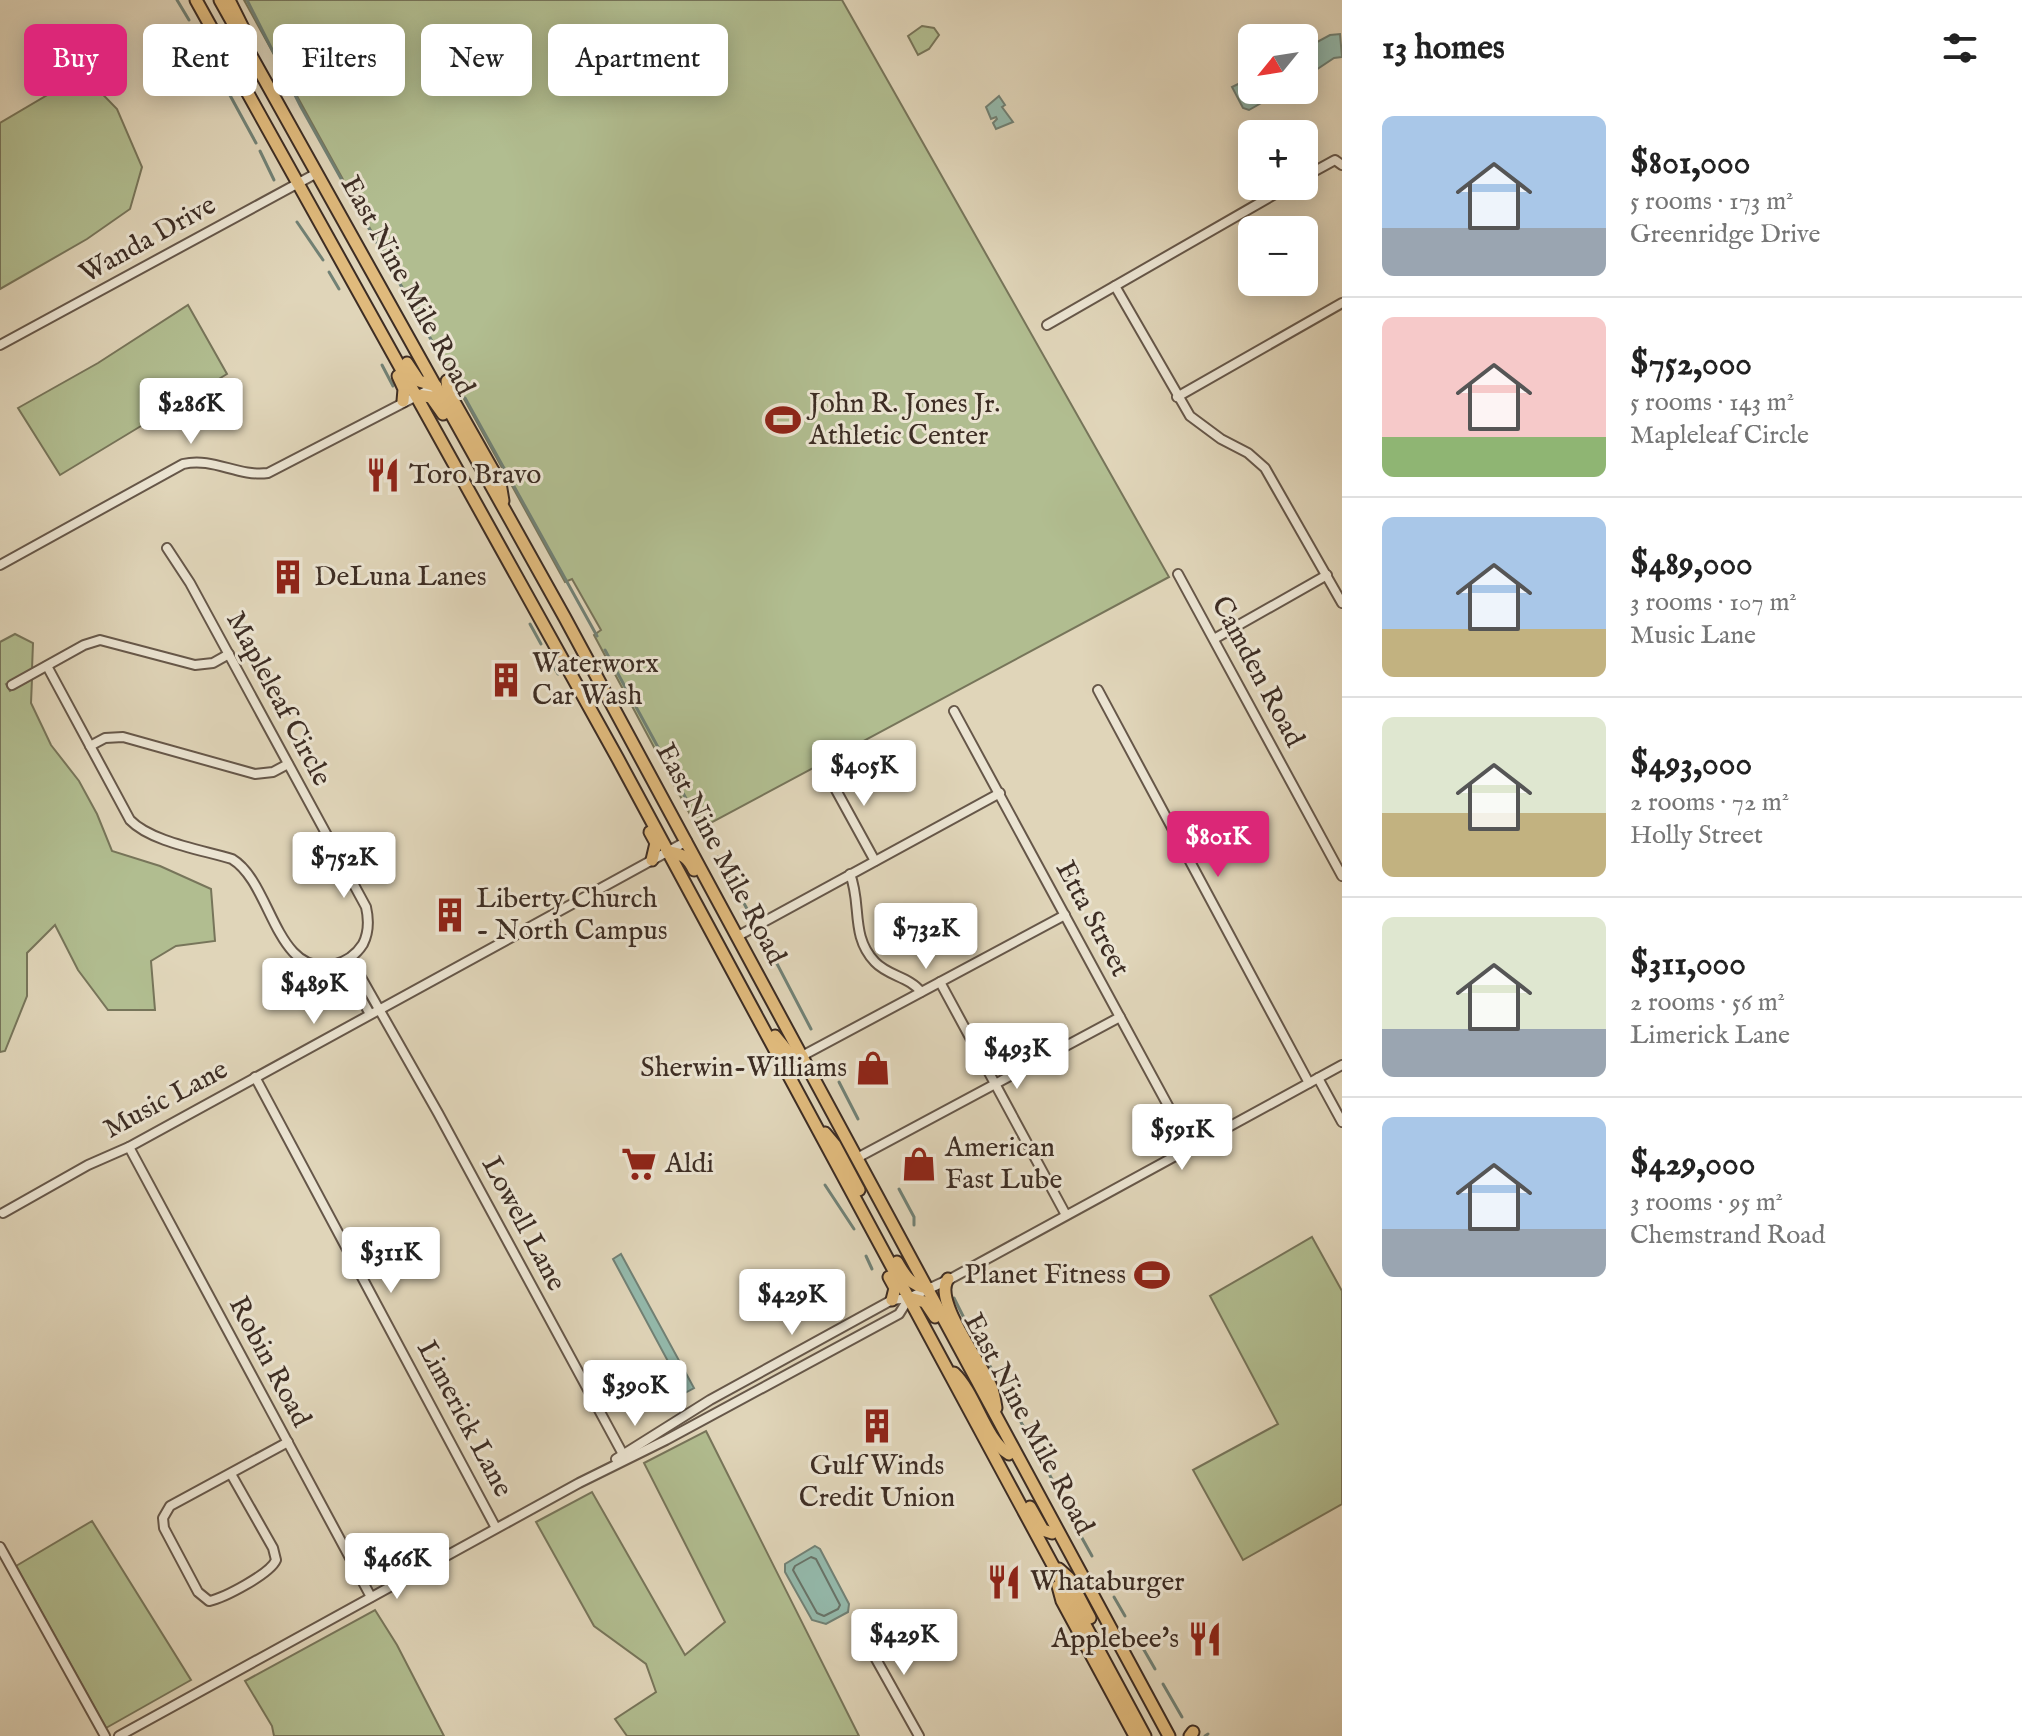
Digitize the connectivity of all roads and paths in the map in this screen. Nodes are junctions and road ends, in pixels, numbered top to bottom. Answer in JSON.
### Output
{"nodes":[{"id":1,"x":196,"y":0,"type":"edge"},
{"id":2,"x":213,"y":0,"type":"edge"},
{"id":3,"x":220,"y":0,"type":"edge"},
{"id":4,"x":229,"y":0,"type":"edge"},
{"id":5,"x":269,"y":88,"type":"junction"},
{"id":6,"x":296,"y":137,"type":"junction"},
{"id":7,"x":1342,"y":165,"type":"edge"},
{"id":8,"x":1318,"y":169,"type":"edge"},
{"id":9,"x":317,"y":173,"type":"junction"},
{"id":10,"x":296,"y":185,"type":"junction"},
{"id":11,"x":1265,"y":200,"type":"edge"},
{"id":12,"x":331,"y":243,"type":"junction"},
{"id":13,"x":1115,"y":286,"type":"junction"},
{"id":14,"x":1342,"y":303,"type":"edge"},
{"id":15,"x":1047,"y":325,"type":"dead end"},
{"id":16,"x":0,"y":345,"type":"edge"},
{"id":17,"x":441,"y":384,"type":"junction"},
{"id":18,"x":417,"y":395,"type":"junction"},
{"id":19,"x":1177,"y":397,"type":"junction"},
{"id":20,"x":403,"y":401,"type":"junction"},
{"id":21,"x":167,"y":548,"type":"dead end"},
{"id":22,"x":0,"y":565,"type":"edge"},
{"id":23,"x":1178,"y":574,"type":"dead end"},
{"id":24,"x":1327,"y":575,"type":"junction"},
{"id":25,"x":548,"y":588,"type":"junction"},
{"id":26,"x":1342,"y":603,"type":"edge"},
{"id":27,"x":546,"y":629,"type":"junction"},
{"id":28,"x":1214,"y":639,"type":"junction"},
{"id":29,"x":229,"y":654,"type":"junction"},
{"id":30,"x":47,"y":666,"type":"junction"},
{"id":31,"x":12,"y":685,"type":"dead end"},
{"id":32,"x":1098,"y":690,"type":"dead end"},
{"id":33,"x":954,"y":711,"type":"dead end"},
{"id":34,"x":619,"y":718,"type":"junction"},
{"id":35,"x":90,"y":746,"type":"junction"},
{"id":36,"x":618,"y":759,"type":"junction"},
{"id":37,"x":288,"y":764,"type":"junction"},
{"id":38,"x":825,"y":770,"type":"dead end"},
{"id":39,"x":1000,"y":793,"type":"junction"},
{"id":40,"x":687,"y":841,"type":"junction"},
{"id":41,"x":668,"y":852,"type":"junction"},
{"id":42,"x":652,"y":860,"type":"junction"},
{"id":43,"x":875,"y":861,"type":"junction"},
{"id":44,"x":850,"y":874,"type":"junction"},
{"id":45,"x":1342,"y":876,"type":"edge"},
{"id":46,"x":684,"y":882,"type":"junction"},
{"id":47,"x":1065,"y":915,"type":"junction"},
{"id":48,"x":738,"y":936,"type":"junction"},
{"id":49,"x":346,"y":960,"type":"junction"},
{"id":50,"x":940,"y":982,"type":"junction"},
{"id":51,"x":921,"y":992,"type":"junction"},
{"id":52,"x":737,"y":1000,"type":"dead end"},
{"id":53,"x":381,"y":1009,"type":"junction"},
{"id":54,"x":754,"y":1011,"type":"junction"},
{"id":55,"x":370,"y":1014,"type":"junction"},
{"id":56,"x":1120,"y":1017,"type":"junction"},
{"id":57,"x":763,"y":1027,"type":"junction"},
{"id":58,"x":802,"y":1056,"type":"junction"},
{"id":59,"x":1342,"y":1065,"type":"edge"},
{"id":60,"x":255,"y":1077,"type":"junction"},
{"id":61,"x":1314,"y":1080,"type":"junction"},
{"id":62,"x":996,"y":1084,"type":"junction"},
{"id":63,"x":814,"y":1122,"type":"junction"},
{"id":64,"x":1342,"y":1122,"type":"edge"},
{"id":65,"x":129,"y":1147,"type":"junction"},
{"id":66,"x":1191,"y":1148,"type":"junction"},
{"id":67,"x":857,"y":1158,"type":"junction"},
{"id":68,"x":3,"y":1213,"type":"dead end"},
{"id":69,"x":1066,"y":1215,"type":"junction"},
{"id":70,"x":948,"y":1279,"type":"junction"},
{"id":71,"x":928,"y":1288,"type":"junction"},
{"id":72,"x":909,"y":1298,"type":"junction"},
{"id":73,"x":892,"y":1300,"type":"junction"},
{"id":74,"x":945,"y":1365,"type":"junction"},
{"id":75,"x":999,"y":1421,"type":"junction"},
{"id":76,"x":288,"y":1442,"type":"junction"},
{"id":77,"x":1009,"y":1454,"type":"junction"},
{"id":78,"x":625,"y":1457,"type":"junction"},
{"id":79,"x":231,"y":1474,"type":"junction"},
{"id":80,"x":1004,"y":1474,"type":"junction"},
{"id":81,"x":496,"y":1528,"type":"junction"},
{"id":82,"x":1052,"y":1533,"type":"junction"},
{"id":83,"x":0,"y":1547,"type":"edge"},
{"id":84,"x":1052,"y":1563,"type":"junction"},
{"id":85,"x":371,"y":1597,"type":"junction"},
{"id":86,"x":862,"y":1634,"type":"dead end"},
{"id":87,"x":1114,"y":1635,"type":"junction"},
{"id":88,"x":136,"y":1726,"type":"junction"},
{"id":89,"x":105,"y":1736,"type":"edge"},
{"id":90,"x":119,"y":1736,"type":"edge"},
{"id":91,"x":142,"y":1736,"type":"edge"},
{"id":92,"x":919,"y":1736,"type":"edge"},
{"id":93,"x":1135,"y":1736,"type":"edge"},
{"id":94,"x":1145,"y":1736,"type":"edge"},
{"id":95,"x":1155,"y":1736,"type":"edge"},
{"id":96,"x":1169,"y":1736,"type":"edge"}],
"edges":[{"from":1,"to":10,"type":"main road"},
{"from":2,"to":6,"type":"main road"},
{"from":3,"to":5,"type":"main road","name":"East Nine Mile Road"},
{"from":4,"to":5,"type":"main road"},
{"from":5,"to":6,"type":"main road","name":"East Nine Mile Road"},
{"from":6,"to":9,"type":"main road","name":"East Nine Mile Road"},
{"from":7,"to":8,"type":"street"},
{"from":9,"to":10,"type":"street","name":"Wanda Drive"},
{"from":9,"to":17,"type":"main road","name":"East Nine Mile Road"},
{"from":10,"to":12,"type":"main road","name":"East Nine Mile Road"},
{"from":10,"to":16,"type":"street","name":"Wanda Drive"},
{"from":10,"to":20,"type":"main road"},
{"from":11,"to":13,"type":"street"},
{"from":12,"to":17,"type":"main road"},
{"from":12,"to":18,"type":"main road","name":"East Nine Mile Road"},
{"from":13,"to":15,"type":"street"},
{"from":13,"to":19,"type":"street"},
{"from":14,"to":19,"type":"street"},
{"from":17,"to":18,"type":"street"},
{"from":17,"to":25,"type":"main road","name":"East Nine Mile Road"},
{"from":18,"to":20,"type":"street"},
{"from":18,"to":25,"type":"main road"},
{"from":18,"to":27,"type":"main road","name":"East Nine Mile Road"},
{"from":19,"to":24,"type":"street"},
{"from":20,"to":22,"type":"street"},
{"from":21,"to":29,"type":"street","name":"Mapleleaf Circle"},
{"from":23,"to":28,"type":"street","name":"Camden Road"},
{"from":24,"to":26,"type":"street"},
{"from":24,"to":28,"type":"street"},
{"from":25,"to":34,"type":"main road","name":"East Nine Mile Road"},
{"from":27,"to":34,"type":"main road"},
{"from":27,"to":36,"type":"main road","name":"East Nine Mile Road"},
{"from":28,"to":45,"type":"street","name":"Camden Road"},
{"from":29,"to":30,"type":"street"},
{"from":29,"to":37,"type":"street","name":"Mapleleaf Circle"},
{"from":30,"to":31,"type":"street"},
{"from":30,"to":35,"type":"street"},
{"from":32,"to":61,"type":"street"},
{"from":33,"to":39,"type":"street","name":"Etta Street"},
{"from":34,"to":40,"type":"main road","name":"East Nine Mile Road"},
{"from":35,"to":37,"type":"street"},
{"from":35,"to":49,"type":"street"},
{"from":36,"to":41,"type":"main road","name":"East Nine Mile Road"},
{"from":36,"to":42,"type":"main road"},
{"from":37,"to":49,"type":"street","name":"Mapleleaf Circle"},
{"from":38,"to":43,"type":"street"},
{"from":39,"to":43,"type":"street"},
{"from":39,"to":47,"type":"street","name":"Etta Street"},
{"from":40,"to":41,"type":"street","name":"Music Lane"},
{"from":40,"to":48,"type":"main road","name":"East Nine Mile Road"},
{"from":41,"to":42,"type":"street","name":"Music Lane"},
{"from":41,"to":46,"type":"main road","name":"East Nine Mile Road"},
{"from":41,"to":48,"type":"main road"},
{"from":42,"to":53,"type":"street","name":"Music Lane"},
{"from":43,"to":44,"type":"street"},
{"from":44,"to":48,"type":"street"},
{"from":44,"to":51,"type":"street"},
{"from":46,"to":52,"type":"main road"},
{"from":46,"to":54,"type":"main road","name":"East Nine Mile Road"},
{"from":47,"to":50,"type":"street"},
{"from":47,"to":56,"type":"street","name":"Etta Street"},
{"from":48,"to":58,"type":"main road","name":"East Nine Mile Road"},
{"from":49,"to":53,"type":"street"},
{"from":49,"to":55,"type":"street"},
{"from":50,"to":51,"type":"street"},
{"from":50,"to":62,"type":"street"},
{"from":51,"to":58,"type":"street"},
{"from":53,"to":55,"type":"street","name":"Music Lane"},
{"from":53,"to":78,"type":"street","name":"Lowell Lane"},
{"from":54,"to":57,"type":"main road","name":"East Nine Mile Road"},
{"from":54,"to":58,"type":"main road"},
{"from":55,"to":60,"type":"street","name":"Music Lane"},
{"from":56,"to":62,"type":"street"},
{"from":56,"to":66,"type":"street","name":"Etta Street"},
{"from":57,"to":63,"type":"main road","name":"East Nine Mile Road"},
{"from":57,"to":73,"type":"main road"},
{"from":58,"to":67,"type":"main road","name":"East Nine Mile Road"},
{"from":59,"to":61,"type":"street"},
{"from":60,"to":65,"type":"street","name":"Music Lane"},
{"from":60,"to":81,"type":"street","name":"Limerick Lane"},
{"from":61,"to":64,"type":"street"},
{"from":61,"to":66,"type":"street"},
{"from":62,"to":67,"type":"street"},
{"from":62,"to":69,"type":"street"},
{"from":63,"to":71,"type":"main road"},
{"from":63,"to":72,"type":"main road","name":"East Nine Mile Road"},
{"from":65,"to":68,"type":"street","name":"Music Lane"},
{"from":65,"to":76,"type":"street","name":"Robin Road"},
{"from":66,"to":69,"type":"street"},
{"from":67,"to":71,"type":"main road","name":"East Nine Mile Road"},
{"from":69,"to":70,"type":"street"},
{"from":70,"to":71,"type":"street"},
{"from":70,"to":75,"type":"main road"},
{"from":71,"to":72,"type":"street"},
{"from":71,"to":75,"type":"main road","name":"East Nine Mile Road"},
{"from":72,"to":73,"type":"street"},
{"from":72,"to":74,"type":"main road","name":"East Nine Mile Road"},
{"from":72,"to":77,"type":"main road"},
{"from":72,"to":78,"type":"street"},
{"from":73,"to":78,"type":"street"},
{"from":74,"to":77,"type":"main road"},
{"from":74,"to":80,"type":"main road","name":"East Nine Mile Road"},
{"from":75,"to":87,"type":"main road","name":"East Nine Mile Road"},
{"from":76,"to":79,"type":"street"},
{"from":76,"to":85,"type":"street","name":"Robin Road"},
{"from":77,"to":82,"type":"main road"},
{"from":78,"to":81,"type":"street"},
{"from":79,"to":79,"type":"street"},
{"from":80,"to":82,"type":"main road"},
{"from":80,"to":84,"type":"main road","name":"East Nine Mile Road"},
{"from":81,"to":85,"type":"street"},
{"from":82,"to":87,"type":"main road"},
{"from":83,"to":89,"type":"street"},
{"from":84,"to":93,"type":"main road"},
{"from":84,"to":94,"type":"main road","name":"East Nine Mile Road"},
{"from":84,"to":95,"type":"main road"},
{"from":85,"to":88,"type":"street"},
{"from":86,"to":92,"type":"street"},
{"from":87,"to":96,"type":"main road","name":"East Nine Mile Road"},
{"from":88,"to":90,"type":"street"},
{"from":88,"to":91,"type":"street"}]}
